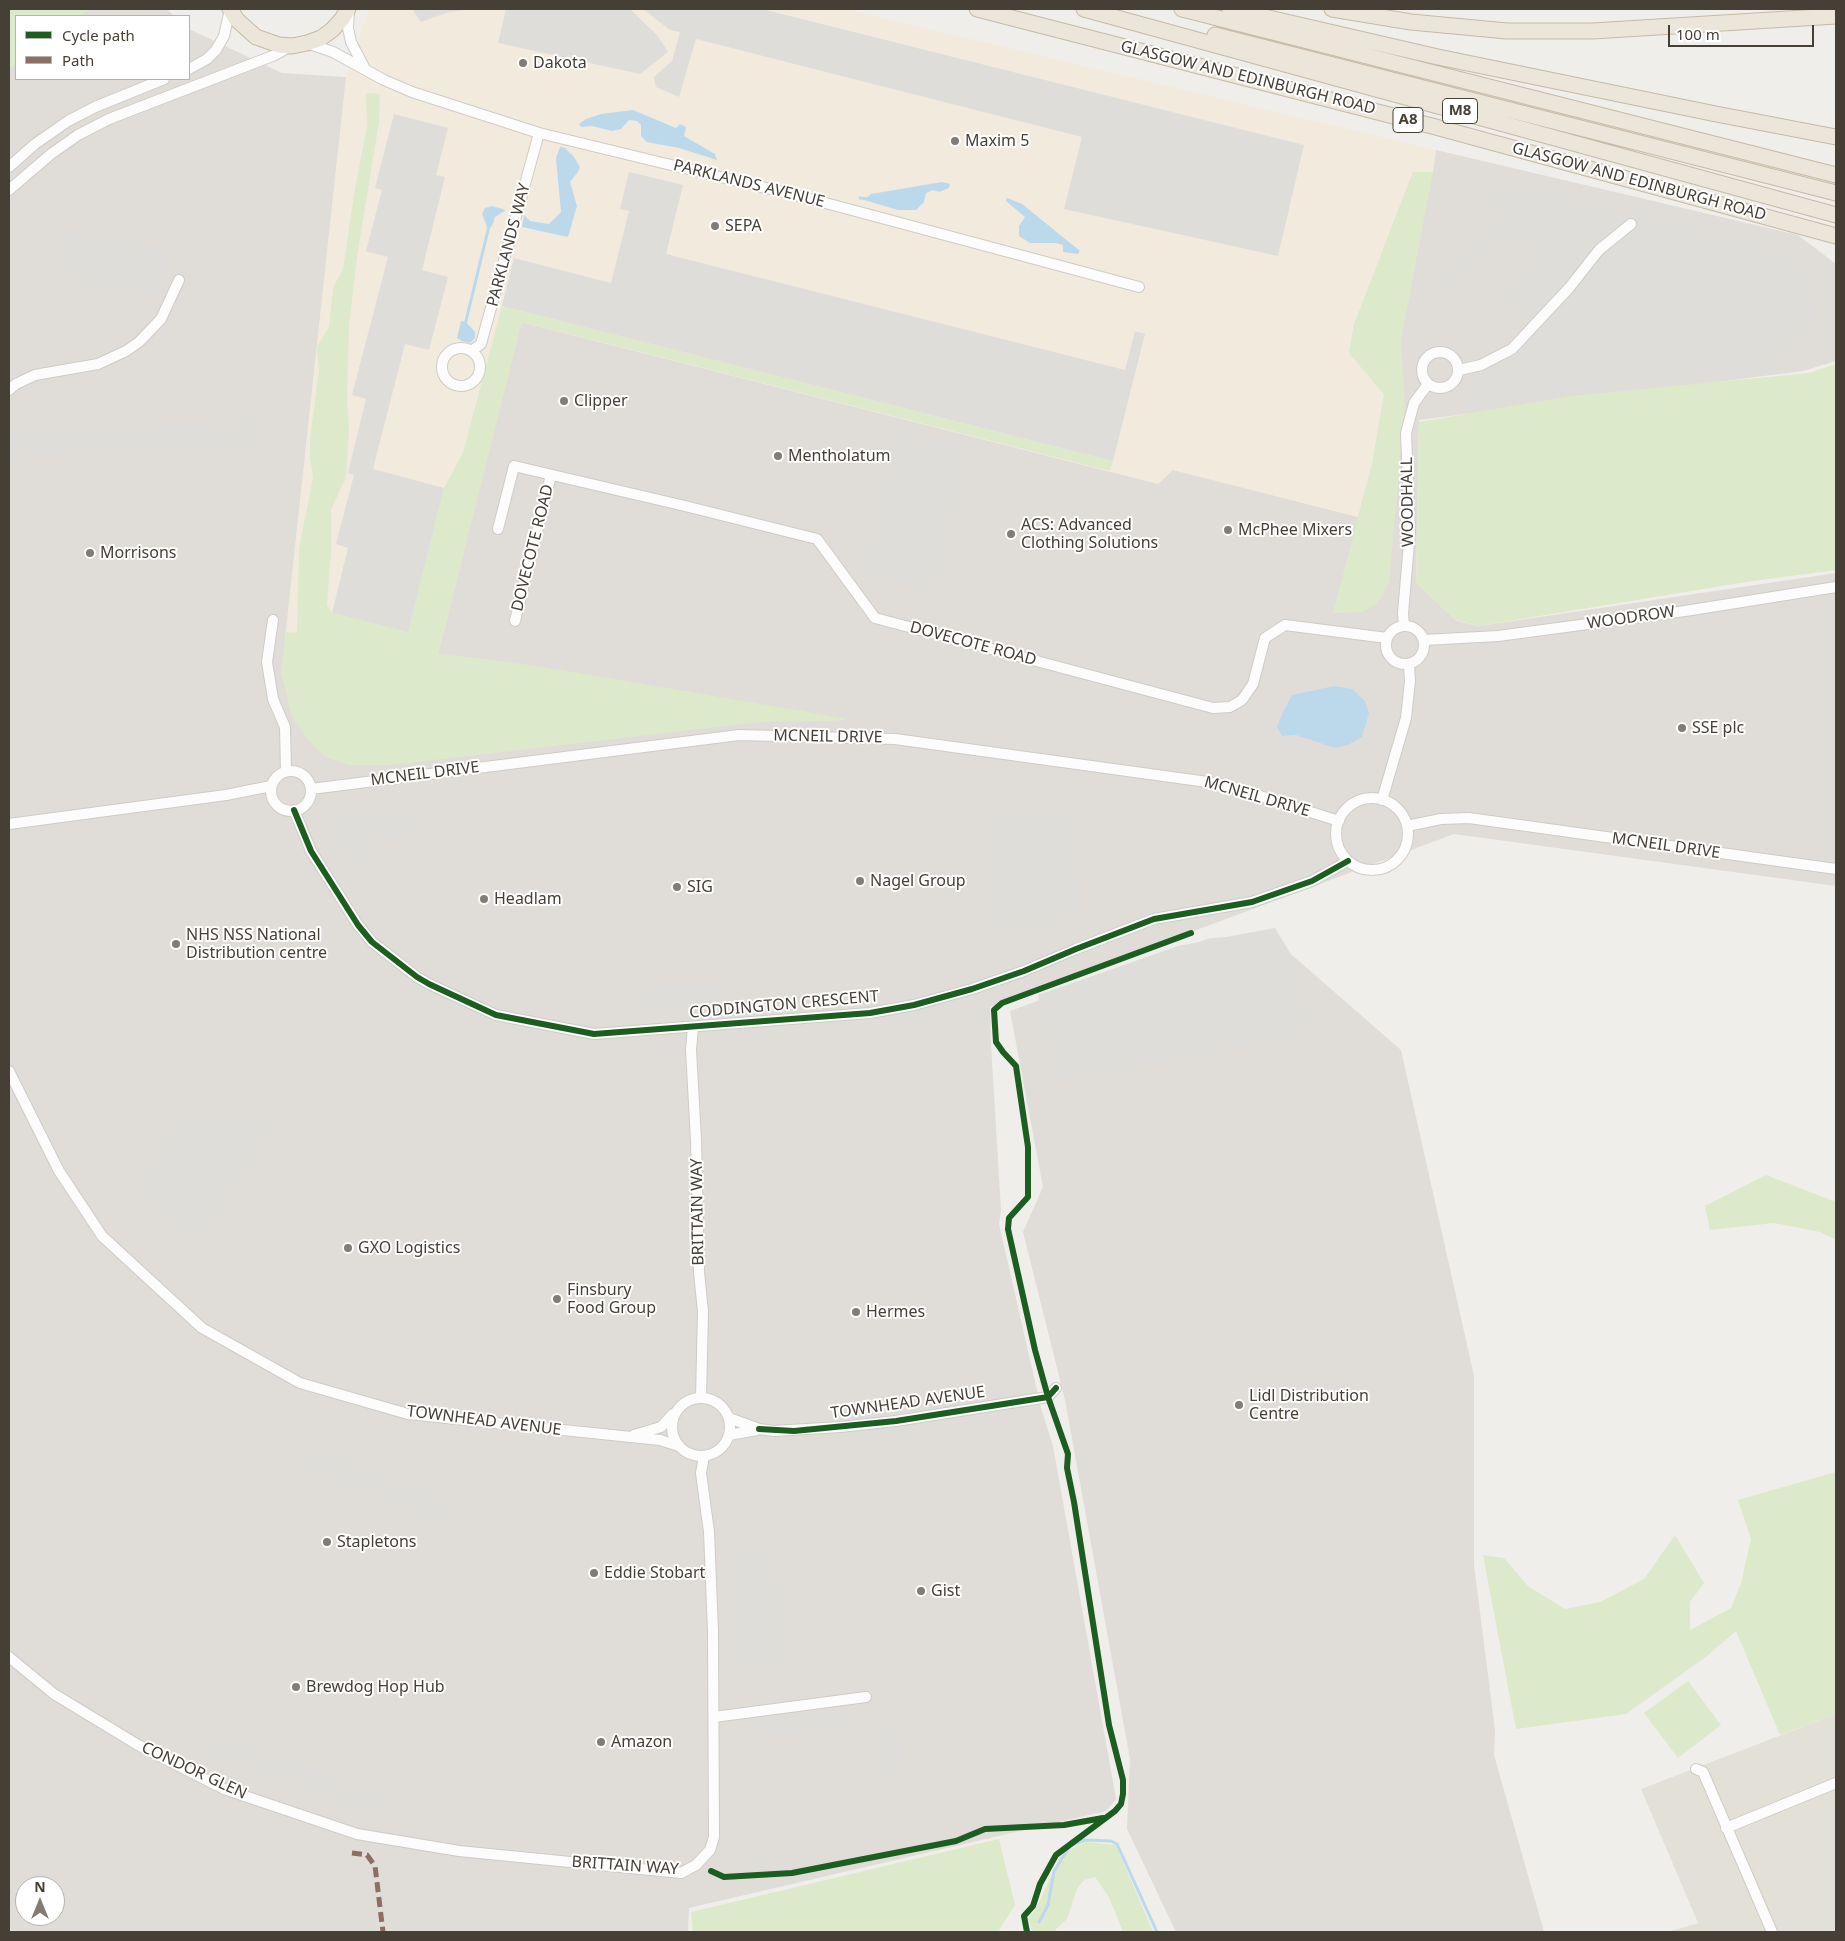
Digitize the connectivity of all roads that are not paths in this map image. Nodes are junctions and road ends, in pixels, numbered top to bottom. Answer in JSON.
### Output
{"nodes":[{"id":1,"x":230,"y":9,"type":"edge"},
{"id":2,"x":349,"y":9,"type":"edge"},
{"id":3,"x":978,"y":9,"type":"edge"},
{"id":4,"x":1084,"y":9,"type":"edge"},
{"id":5,"x":1113,"y":9,"type":"edge"},
{"id":6,"x":1182,"y":9,"type":"edge"},
{"id":7,"x":1230,"y":9,"type":"edge"},
{"id":8,"x":1332,"y":9,"type":"edge"},
{"id":9,"x":1836,"y":16,"type":"edge"},
{"id":10,"x":308,"y":43,"type":"junction"},
{"id":11,"x":292,"y":46,"type":"junction"},
{"id":12,"x":190,"y":68,"type":"edge"},
{"id":13,"x":364,"y":68,"type":"junction"},
{"id":14,"x":162,"y":80,"type":"edge"},
{"id":15,"x":539,"y":132,"type":"junction"},
{"id":16,"x":1612,"y":135,"type":"junction"},
{"id":17,"x":1836,"y":137,"type":"edge"},
{"id":18,"x":9,"y":167,"type":"edge"},
{"id":19,"x":1836,"y":175,"type":"edge"},
{"id":20,"x":9,"y":190,"type":"edge"},
{"id":21,"x":1836,"y":193,"type":"edge"},
{"id":22,"x":1836,"y":206,"type":"edge"},
{"id":23,"x":1836,"y":215,"type":"edge"},
{"id":24,"x":1631,"y":224,"type":"dead end"},
{"id":25,"x":1836,"y":236,"type":"edge"},
{"id":26,"x":179,"y":280,"type":"dead end"},
{"id":27,"x":1139,"y":287,"type":"dead end"},
{"id":28,"x":471,"y":351,"type":"dead end"},
{"id":29,"x":1459,"y":370,"type":"junction"},
{"id":30,"x":1428,"y":384,"type":"junction"},
{"id":31,"x":9,"y":390,"type":"edge"},
{"id":32,"x":551,"y":475,"type":"junction"},
{"id":33,"x":498,"y":529,"type":"dead end"},
{"id":34,"x":1836,"y":587,"type":"edge"},
{"id":35,"x":273,"y":620,"type":"dead end"},
{"id":36,"x":515,"y":621,"type":"dead end"},
{"id":37,"x":1404,"y":626,"type":"junction"},
{"id":38,"x":1387,"y":638,"type":"junction"},
{"id":39,"x":1424,"y":640,"type":"junction"},
{"id":40,"x":1409,"y":665,"type":"junction"},
{"id":41,"x":286,"y":771,"type":"junction"},
{"id":42,"x":271,"y":786,"type":"junction"},
{"id":43,"x":311,"y":789,"type":"junction"},
{"id":44,"x":1382,"y":800,"type":"junction"},
{"id":45,"x":294,"y":810,"type":"junction"},
{"id":46,"x":1339,"y":821,"type":"junction"},
{"id":47,"x":9,"y":824,"type":"edge"},
{"id":48,"x":1407,"y":826,"type":"junction"},
{"id":49,"x":1348,"y":861,"type":"junction"},
{"id":50,"x":1836,"y":869,"type":"edge"},
{"id":51,"x":694,"y":1027,"type":"junction"},
{"id":52,"x":9,"y":1071,"type":"edge"},
{"id":53,"x":1056,"y":1388,"type":"dead end"},
{"id":54,"x":700,"y":1397,"type":"junction"},
{"id":55,"x":676,"y":1412,"type":"junction"},
{"id":56,"x":729,"y":1418,"type":"junction"},
{"id":57,"x":759,"y":1429,"type":"junction"},
{"id":58,"x":729,"y":1435,"type":"junction"},
{"id":59,"x":629,"y":1436,"type":"junction"},
{"id":60,"x":679,"y":1446,"type":"junction"},
{"id":61,"x":704,"y":1456,"type":"junction"},
{"id":62,"x":9,"y":1657,"type":"edge"},
{"id":63,"x":866,"y":1697,"type":"dead end"},
{"id":64,"x":714,"y":1717,"type":"junction"},
{"id":65,"x":1696,"y":1770,"type":"dead end"},
{"id":66,"x":1836,"y":1783,"type":"edge"},
{"id":67,"x":1726,"y":1828,"type":"junction"},
{"id":68,"x":459,"y":1851,"type":"joint"},
{"id":69,"x":1772,"y":1932,"type":"edge"}],
"edges":[{"from":1,"to":11,"type":"highway"},
{"from":1,"to":12,"type":"street"},
{"from":2,"to":10,"type":"highway"},
{"from":2,"to":13,"type":"street"},
{"from":3,"to":25,"type":"highway","name":"GLASGOW AND EDINBURGH ROAD","number":"A8"},
{"from":4,"to":23,"type":"highway","number":"M8"},
{"from":5,"to":16,"type":"highway","number":"M8"},
{"from":6,"to":19,"type":"highway","number":"M8"},
{"from":7,"to":17,"type":"highway"},
{"from":8,"to":9,"type":"highway"},
{"from":10,"to":11,"type":"highway"},
{"from":10,"to":13,"type":"street","name":"PARKLANDS AVENUE"},
{"from":11,"to":20,"type":"street"},
{"from":13,"to":15,"type":"street","name":"PARKLANDS AVENUE"},
{"from":14,"to":18,"type":"street"},
{"from":15,"to":27,"type":"street","name":"PARKLANDS AVENUE"},
{"from":15,"to":28,"type":"street","name":"PARKLANDS WAY"},
{"from":16,"to":21,"type":"highway","number":"M8"},
{"from":16,"to":22,"type":"highway"},
{"from":24,"to":29,"type":"street"},
{"from":26,"to":31,"type":"street"},
{"from":29,"to":30,"type":"street"},
{"from":29,"to":30,"type":"street"},
{"from":30,"to":37,"type":"street","name":"WOODHALL"},
{"from":32,"to":33,"type":"street","name":"DOVECOTE ROAD"},
{"from":32,"to":36,"type":"street","name":"DOVECOTE ROAD"},
{"from":32,"to":38,"type":"street","name":"DOVECOTE ROAD"},
{"from":34,"to":39,"type":"street","name":"WOODROW"},
{"from":35,"to":41,"type":"street"},
{"from":37,"to":38,"type":"street"},
{"from":37,"to":39,"type":"street"},
{"from":38,"to":40,"type":"street"},
{"from":39,"to":40,"type":"street"},
{"from":40,"to":44,"type":"street"},
{"from":41,"to":42,"type":"street"},
{"from":41,"to":43,"type":"street"},
{"from":42,"to":45,"type":"street"},
{"from":42,"to":47,"type":"street"},
{"from":43,"to":45,"type":"street"},
{"from":43,"to":46,"type":"street","name":"MCNEIL DRIVE"},
{"from":44,"to":46,"type":"street"},
{"from":44,"to":48,"type":"street"},
{"from":45,"to":51,"type":"street","name":"CODDINGTON CRESCENT"},
{"from":46,"to":49,"type":"street"},
{"from":48,"to":49,"type":"street"},
{"from":48,"to":50,"type":"street","name":"MCNEIL DRIVE"},
{"from":49,"to":51,"type":"street","name":"CODDINGTON CRESCENT"},
{"from":51,"to":54,"type":"street","name":"BRITTAIN WAY"},
{"from":52,"to":59,"type":"street","name":"TOWNHEAD AVENUE"},
{"from":53,"to":57,"type":"street","name":"TOWNHEAD AVENUE"},
{"from":54,"to":55,"type":"street"},
{"from":54,"to":56,"type":"street"},
{"from":55,"to":59,"type":"street","name":"TOWNHEAD AVENUE"},
{"from":55,"to":60,"type":"street"},
{"from":56,"to":57,"type":"street","name":"TOWNHEAD AVENUE"},
{"from":56,"to":58,"type":"street"},
{"from":57,"to":58,"type":"street","name":"TOWNHEAD AVENUE"},
{"from":58,"to":61,"type":"street"},
{"from":59,"to":60,"type":"street","name":"TOWNHEAD AVENUE"},
{"from":60,"to":61,"type":"street"},
{"from":61,"to":64,"type":"street","name":"BRITTAIN WAY"},
{"from":62,"to":68,"type":"street","name":"CONDOR GLEN"},
{"from":63,"to":64,"type":"street"},
{"from":64,"to":68,"type":"street","name":"BRITTAIN WAY"},
{"from":65,"to":67,"type":"street"},
{"from":66,"to":67,"type":"street"},
{"from":67,"to":69,"type":"street"}]}
